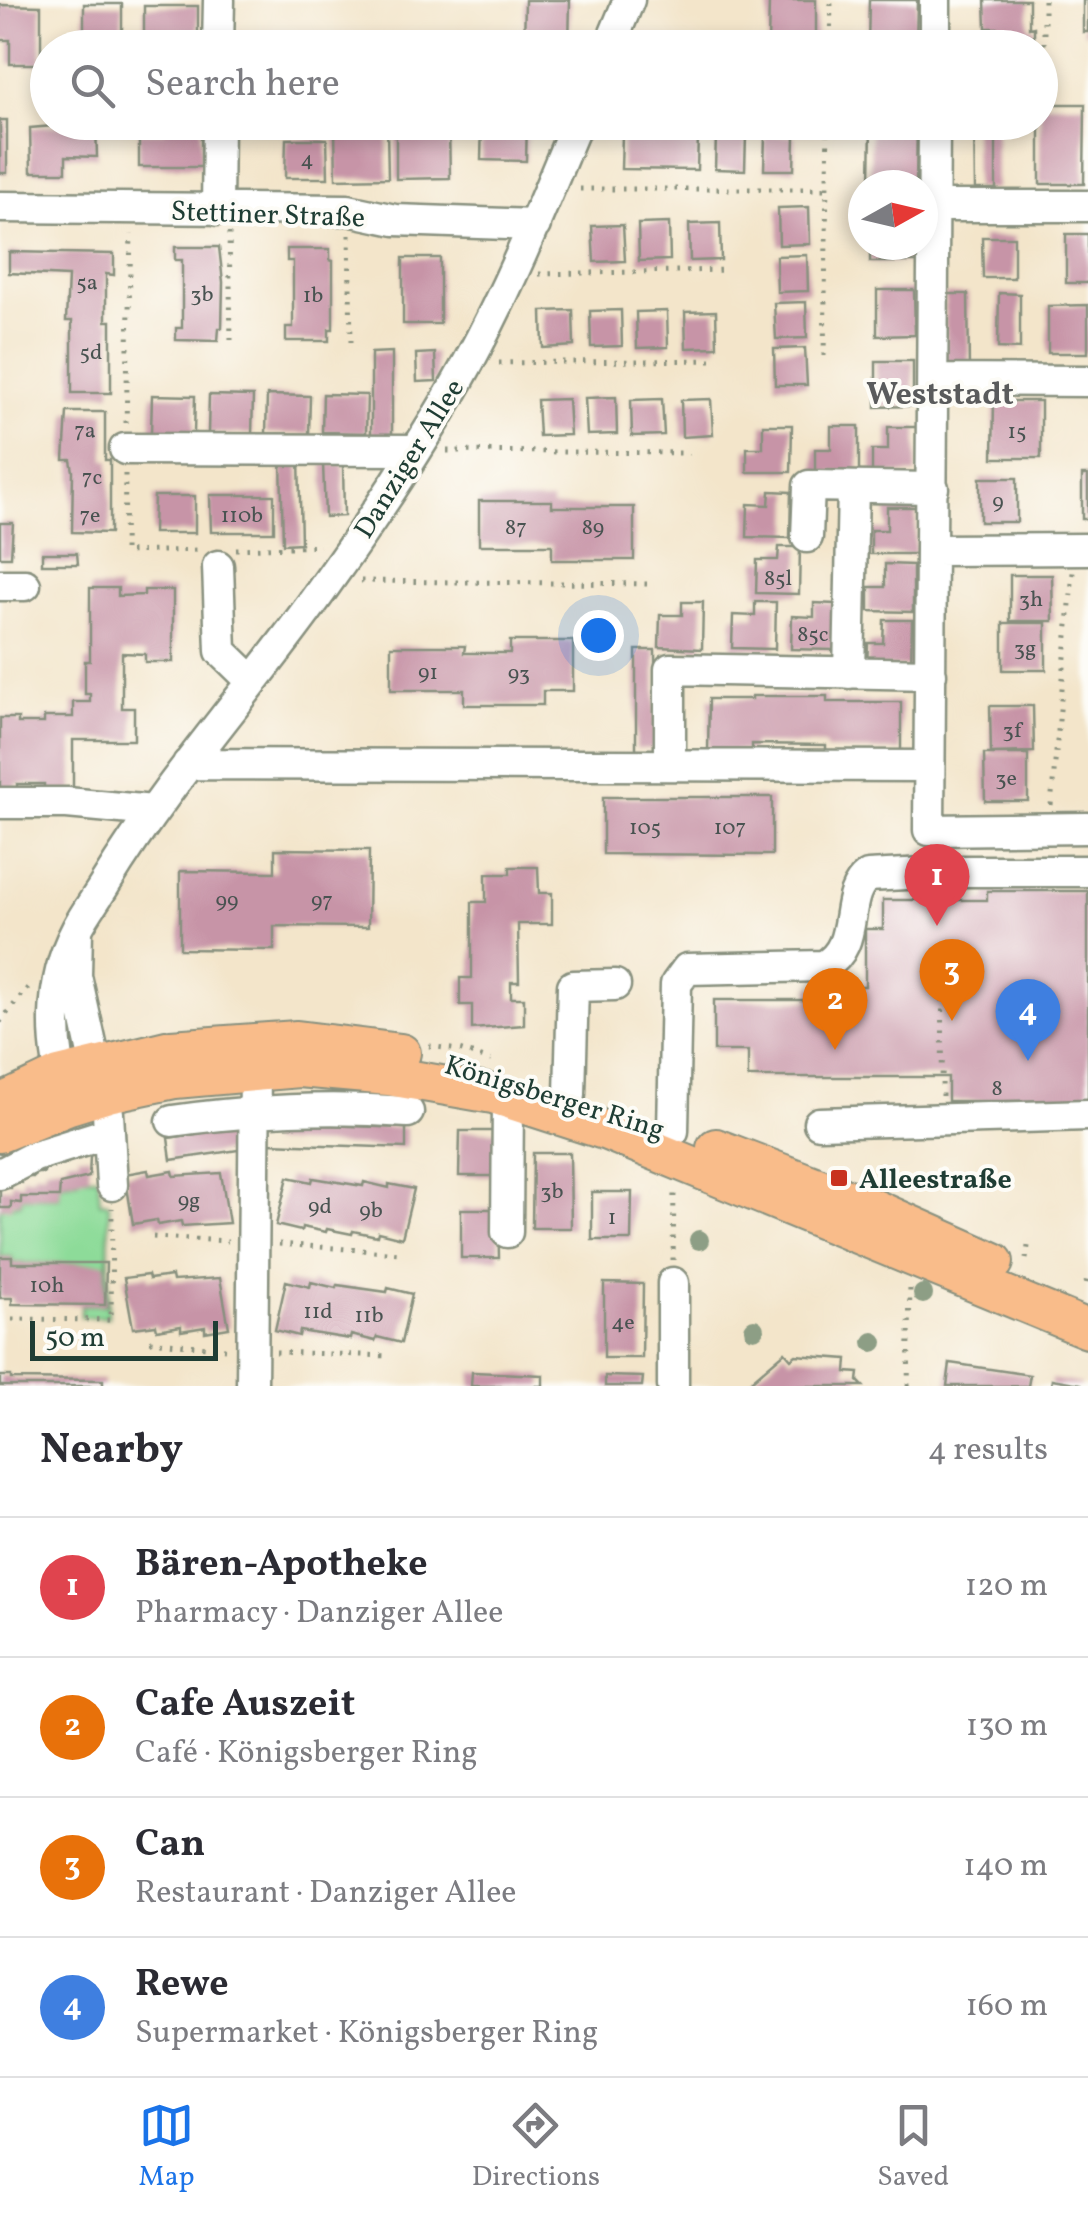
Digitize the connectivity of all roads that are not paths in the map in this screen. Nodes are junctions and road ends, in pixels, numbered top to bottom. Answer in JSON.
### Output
{"nodes":[{"id":1,"x":219,"y":0,"type":"edge"},
{"id":2,"x":629,"y":0,"type":"edge"},
{"id":3,"x":935,"y":0,"type":"edge"},
{"id":4,"x":218,"y":30,"type":"edge"},
{"id":5,"x":616,"y":30,"type":"edge"},
{"id":6,"x":935,"y":30,"type":"edge"},
{"id":7,"x":219,"y":140,"type":"edge"},
{"id":8,"x":570,"y":140,"type":"edge"},
{"id":9,"x":934,"y":140,"type":"edge"},
{"id":10,"x":934,"y":170,"type":"edge"},
{"id":11,"x":938,"y":206,"type":"edge"},
{"id":12,"x":1088,"y":206,"type":"edge"},
{"id":13,"x":0,"y":207,"type":"edge"},
{"id":14,"x":223,"y":210,"type":"junction"},
{"id":15,"x":535,"y":224,"type":"junction"},
{"id":16,"x":934,"y":260,"type":"edge"},
{"id":17,"x":933,"y":380,"type":"junction"},
{"id":18,"x":1088,"y":381,"type":"edge"},
{"id":19,"x":125,"y":449,"type":"dead end"},
{"id":20,"x":416,"y":450,"type":"junction"},
{"id":21,"x":853,"y":487,"type":"junction"},
{"id":22,"x":933,"y":488,"type":"junction"},
{"id":23,"x":807,"y":536,"type":"dead end"},
{"id":24,"x":1082,"y":549,"type":"edge"},
{"id":25,"x":932,"y":550,"type":"junction"},
{"id":26,"x":218,"y":566,"type":"dead end"},
{"id":27,"x":849,"y":673,"type":"junction"},
{"id":28,"x":930,"y":674,"type":"junction"},
{"id":29,"x":252,"y":681,"type":"junction"},
{"id":30,"x":188,"y":764,"type":"junction"},
{"id":31,"x":670,"y":766,"type":"junction"},
{"id":32,"x":929,"y":766,"type":"junction"},
{"id":33,"x":0,"y":803,"type":"edge"},
{"id":34,"x":154,"y":811,"type":"junction"},
{"id":35,"x":1088,"y":828,"type":"edge"},
{"id":36,"x":1088,"y":871,"type":"edge"},
{"id":37,"x":76,"y":929,"type":"junction"},
{"id":38,"x":615,"y":985,"type":"dead end"},
{"id":39,"x":255,"y":1070,"type":"junction"},
{"id":40,"x":102,"y":1080,"type":"junction"},
{"id":41,"x":64,"y":1090,"type":"junction"},
{"id":42,"x":570,"y":1094,"type":"junction"},
{"id":43,"x":508,"y":1100,"type":"junction"},
{"id":44,"x":0,"y":1104,"type":"edge"},
{"id":45,"x":254,"y":1109,"type":"junction"},
{"id":46,"x":408,"y":1112,"type":"dead end"},
{"id":47,"x":1088,"y":1115,"type":"edge"},
{"id":48,"x":172,"y":1121,"type":"dead end"},
{"id":49,"x":819,"y":1123,"type":"dead end"},
{"id":50,"x":673,"y":1132,"type":"junction"},
{"id":51,"x":108,"y":1133,"type":"junction"},
{"id":52,"x":0,"y":1134,"type":"edge"},
{"id":53,"x":0,"y":1174,"type":"edge"},
{"id":54,"x":112,"y":1185,"type":"road end"},
{"id":55,"x":507,"y":1232,"type":"dead end"},
{"id":56,"x":673,"y":1283,"type":"road end"},
{"id":57,"x":1087,"y":1293,"type":"edge"},
{"id":58,"x":1088,"y":1329,"type":"edge"},
{"id":59,"x":252,"y":1386,"type":"edge"},
{"id":60,"x":673,"y":1386,"type":"edge"}],
"edges":[{"from":1,"to":4,"type":"street"},
{"from":2,"to":5,"type":"street"},
{"from":3,"to":6,"type":"street"},
{"from":7,"to":14,"type":"street"},
{"from":8,"to":15,"type":"street","name":"Danziger Allee"},
{"from":9,"to":10,"type":"street"},
{"from":11,"to":12,"type":"street"},
{"from":13,"to":14,"type":"street","name":"Stettiner Straße"},
{"from":14,"to":15,"type":"street","name":"Stettiner Straße"},
{"from":15,"to":20,"type":"street","name":"Danziger Allee"},
{"from":16,"to":17,"type":"street"},
{"from":17,"to":18,"type":"street"},
{"from":17,"to":22,"type":"street"},
{"from":19,"to":20,"type":"street"},
{"from":20,"to":29,"type":"street","name":"Danziger Allee"},
{"from":21,"to":22,"type":"street"},
{"from":21,"to":23,"type":"street"},
{"from":21,"to":27,"type":"street"},
{"from":22,"to":25,"type":"street"},
{"from":24,"to":25,"type":"street"},
{"from":25,"to":28,"type":"street"},
{"from":26,"to":29,"type":"street"},
{"from":27,"to":28,"type":"street"},
{"from":27,"to":31,"type":"street"},
{"from":28,"to":32,"type":"street"},
{"from":29,"to":30,"type":"street","name":"Danziger Allee"},
{"from":30,"to":31,"type":"street"},
{"from":30,"to":34,"type":"street","name":"Danziger Allee"},
{"from":31,"to":32,"type":"street"},
{"from":32,"to":35,"type":"street"},
{"from":33,"to":34,"type":"street"},
{"from":34,"to":37,"type":"street","name":"Danziger Allee"},
{"from":36,"to":50,"type":"street"},
{"from":37,"to":40,"type":"street"},
{"from":37,"to":41,"type":"street","name":"Danziger Allee"},
{"from":38,"to":42,"type":"street"},
{"from":39,"to":40,"type":"main road","name":"Königsberger Ring"},
{"from":39,"to":43,"type":"main road","name":"Königsberger Ring"},
{"from":39,"to":45,"type":"street"},
{"from":40,"to":41,"type":"main road","name":"Königsberger Ring"},
{"from":40,"to":42,"type":"main road","name":"Königsberger Ring"},
{"from":40,"to":51,"type":"street"},
{"from":41,"to":44,"type":"main road","name":"Königsberger Ring"},
{"from":41,"to":52,"type":"main road","name":"Königsberger Ring"},
{"from":42,"to":50,"type":"main road","name":"Königsberger Ring"},
{"from":43,"to":55,"type":"street"},
{"from":43,"to":58,"type":"main road","name":"Königsberger Ring"},
{"from":45,"to":46,"type":"street"},
{"from":45,"to":48,"type":"street"},
{"from":45,"to":59,"type":"street"},
{"from":47,"to":49,"type":"street"},
{"from":50,"to":57,"type":"main road","name":"Königsberger Ring"},
{"from":51,"to":53,"type":"street"},
{"from":51,"to":54,"type":"street"},
{"from":56,"to":60,"type":"street"}]}
